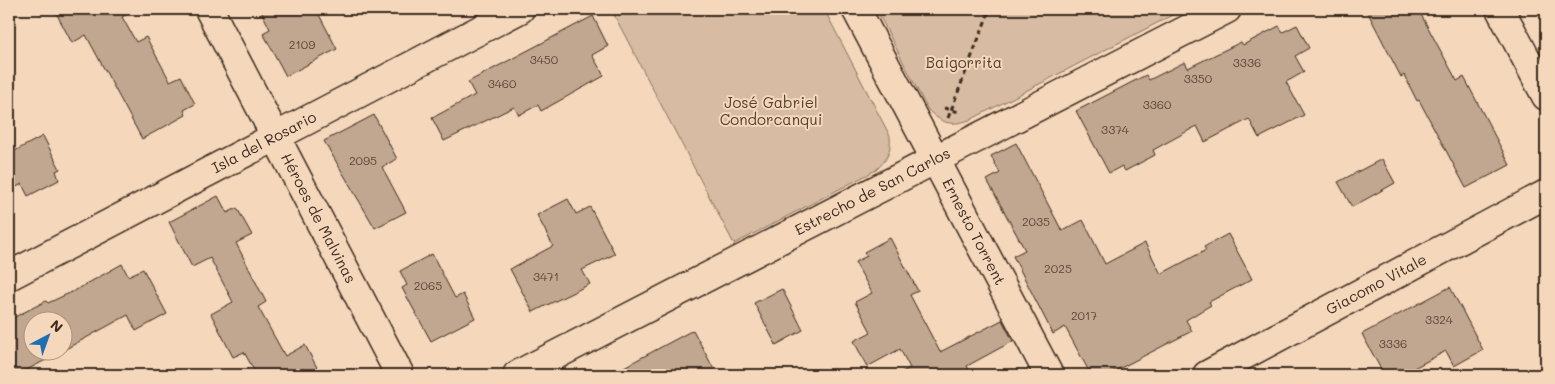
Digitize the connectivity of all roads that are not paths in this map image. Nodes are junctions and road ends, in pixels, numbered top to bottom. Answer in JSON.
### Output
{"nodes":[{"id":1,"x":209,"y":9,"type":"edge"},
{"id":2,"x":520,"y":9,"type":"edge"},
{"id":3,"x":856,"y":9,"type":"edge"},
{"id":4,"x":1227,"y":9,"type":"edge"},
{"id":5,"x":1500,"y":9,"type":"edge"},
{"id":6,"x":1546,"y":96,"type":"edge"},
{"id":7,"x":276,"y":135,"type":"junction"},
{"id":8,"x":936,"y":160,"type":"junction"},
{"id":9,"x":1546,"y":194,"type":"edge"},
{"id":10,"x":9,"y":276,"type":"edge"},
{"id":11,"x":400,"y":375,"type":"edge"},
{"id":12,"x":517,"y":375,"type":"edge"},
{"id":13,"x":1049,"y":375,"type":"edge"},
{"id":14,"x":1208,"y":375,"type":"edge"}],
"edges":[{"from":1,"to":7,"type":"street","name":"Héroes de Malvinas"},
{"from":2,"to":7,"type":"street","name":"Isla del Rosario"},
{"from":3,"to":8,"type":"street","name":"Ernesto Torrent"},
{"from":4,"to":8,"type":"street","name":"Estrecho de San Carlos"},
{"from":5,"to":6,"type":"street"},
{"from":7,"to":10,"type":"street","name":"Isla del Rosario"},
{"from":7,"to":11,"type":"street","name":"Héroes de Malvinas"},
{"from":8,"to":12,"type":"street","name":"Estrecho de San Carlos"},
{"from":8,"to":13,"type":"street","name":"Ernesto Torrent"},
{"from":9,"to":14,"type":"street","name":"Giacomo Vitale"}]}
